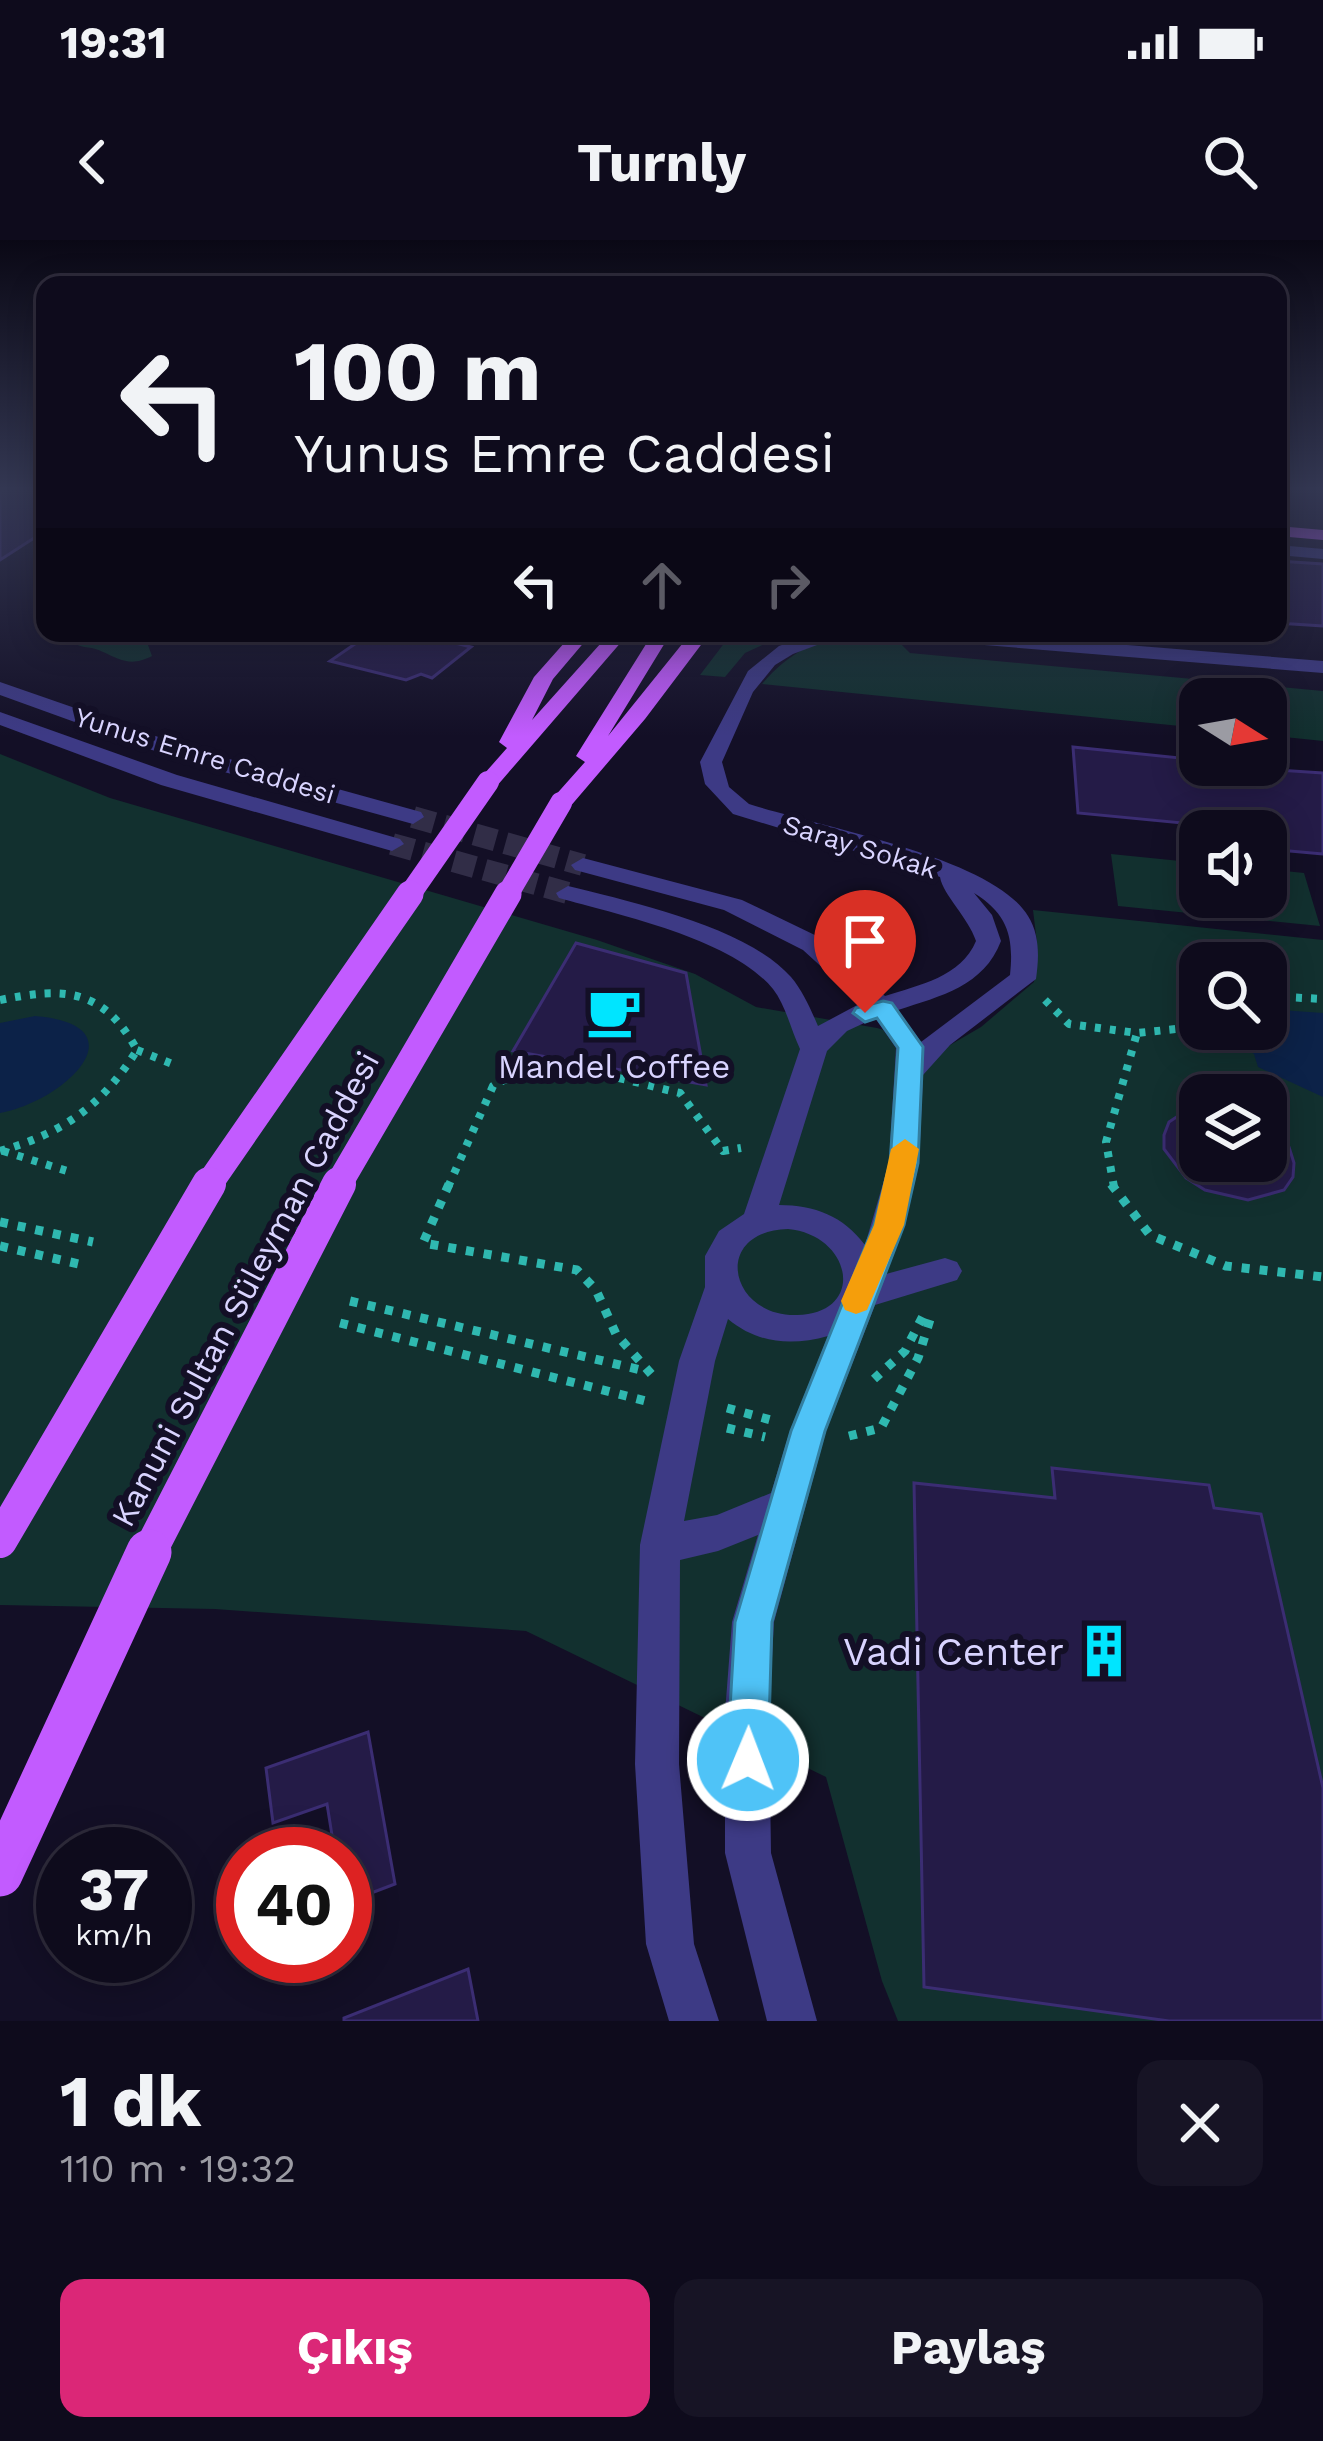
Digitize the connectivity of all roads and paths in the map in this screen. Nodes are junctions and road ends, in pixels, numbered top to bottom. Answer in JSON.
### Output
{"nodes":[{"id":1,"x":575,"y":642,"type":"edge"},
{"id":2,"x":612,"y":642,"type":"edge"},
{"id":3,"x":656,"y":642,"type":"edge"},
{"id":4,"x":694,"y":642,"type":"edge"},
{"id":5,"x":806,"y":642,"type":"edge"},
{"id":6,"x":1164,"y":643,"type":"edge"},
{"id":7,"x":1323,"y":667,"type":"edge"},
{"id":8,"x":0,"y":688,"type":"edge"},
{"id":9,"x":0,"y":718,"type":"edge"},
{"id":10,"x":488,"y":782,"type":"junction"},
{"id":11,"x":561,"y":803,"type":"junction"},
{"id":12,"x":413,"y":818,"type":"tunnel mouth"},
{"id":13,"x":392,"y":844,"type":"tunnel mouth"},
{"id":14,"x":583,"y":866,"type":"tunnel mouth"},
{"id":15,"x":937,"y":869,"type":"junction"},
{"id":16,"x":568,"y":893,"type":"tunnel mouth"},
{"id":17,"x":1287,"y":997,"type":"edge"},
{"id":18,"x":1323,"y":999,"type":"edge"},
{"id":19,"x":0,"y":1000,"type":"edge"},
{"id":20,"x":883,"y":1009,"type":"junction"},
{"id":21,"x":1069,"y":1024,"type":"dead end"},
{"id":22,"x":1179,"y":1026,"type":"edge"},
{"id":23,"x":1137,"y":1033,"type":"junction"},
{"id":24,"x":814,"y":1049,"type":"junction"},
{"id":25,"x":137,"y":1050,"type":"junction"},
{"id":26,"x":175,"y":1065,"type":"dead end"},
{"id":27,"x":913,"y":1068,"type":"junction"},
{"id":28,"x":1,"y":1151,"type":"edge"},
{"id":29,"x":723,"y":1151,"type":"dead end"},
{"id":30,"x":67,"y":1171,"type":"dead end"},
{"id":31,"x":758,"y":1221,"type":"junction"},
{"id":32,"x":0,"y":1222,"type":"edge"},
{"id":33,"x":93,"y":1242,"type":"dead end"},
{"id":34,"x":422,"y":1244,"type":"dead end"},
{"id":35,"x":0,"y":1246,"type":"edge"},
{"id":36,"x":79,"y":1264,"type":"dead end"},
{"id":37,"x":945,"y":1271,"type":"dead end"},
{"id":38,"x":1323,"y":1277,"type":"edge"},
{"id":39,"x":722,"y":1287,"type":"junction"},
{"id":40,"x":858,"y":1296,"type":"junction"},
{"id":41,"x":350,"y":1301,"type":"dead end"},
{"id":42,"x":644,"y":1371,"type":"dead end"},
{"id":43,"x":788,"y":1504,"type":"junction"},
{"id":44,"x":0,"y":1541,"type":"edge"},
{"id":45,"x":660,"y":1546,"type":"junction"},
{"id":46,"x":0,"y":1874,"type":"edge"},
{"id":47,"x":694,"y":2021,"type":"edge"},
{"id":48,"x":792,"y":2021,"type":"edge"}],
"edges":[{"from":1,"to":10,"type":"main road"},
{"from":2,"to":10,"type":"main road","name":"Kanuni Sultan Süleyman Caddesi"},
{"from":3,"to":11,"type":"main road","name":"Kanuni Sultan Süleyman Caddesi"},
{"from":4,"to":11,"type":"main road"},
{"from":5,"to":15,"type":"street","name":"Saray Sokak"},
{"from":6,"to":7,"type":"street"},
{"from":8,"to":12,"type":"street","name":"Yunus Emre Caddesi"},
{"from":9,"to":13,"type":"street","name":"Yunus Emre Caddesi"},
{"from":10,"to":44,"type":"main road","name":"Kanuni Sultan Süleyman Caddesi","bridge":true},
{"from":11,"to":46,"type":"main road","name":"Kanuni Sultan Süleyman Caddesi","bridge":true},
{"from":14,"to":20,"type":"street"},
{"from":15,"to":20,"type":"street"},
{"from":15,"to":27,"type":"street","name":"Saray Sokak"},
{"from":16,"to":24,"type":"street"},
{"from":17,"to":18,"type":"path"},
{"from":19,"to":25,"type":"path"},
{"from":20,"to":24,"type":"street"},
{"from":20,"to":27,"type":"street"},
{"from":21,"to":23,"type":"path"},
{"from":22,"to":23,"type":"path"},
{"from":23,"to":38,"type":"path"},
{"from":24,"to":31,"type":"street"},
{"from":25,"to":26,"type":"path"},
{"from":25,"to":28,"type":"path"},
{"from":27,"to":40,"type":"street"},
{"from":28,"to":30,"type":"path"},
{"from":29,"to":34,"type":"path"},
{"from":31,"to":39,"type":"street"},
{"from":31,"to":40,"type":"street"},
{"from":32,"to":33,"type":"path"},
{"from":35,"to":36,"type":"path"},
{"from":37,"to":40,"type":"street"},
{"from":39,"to":40,"type":"street"},
{"from":39,"to":45,"type":"street"},
{"from":40,"to":43,"type":"street"},
{"from":41,"to":42,"type":"path"},
{"from":43,"to":45,"type":"street"},
{"from":43,"to":48,"type":"street"},
{"from":45,"to":47,"type":"street"}]}
